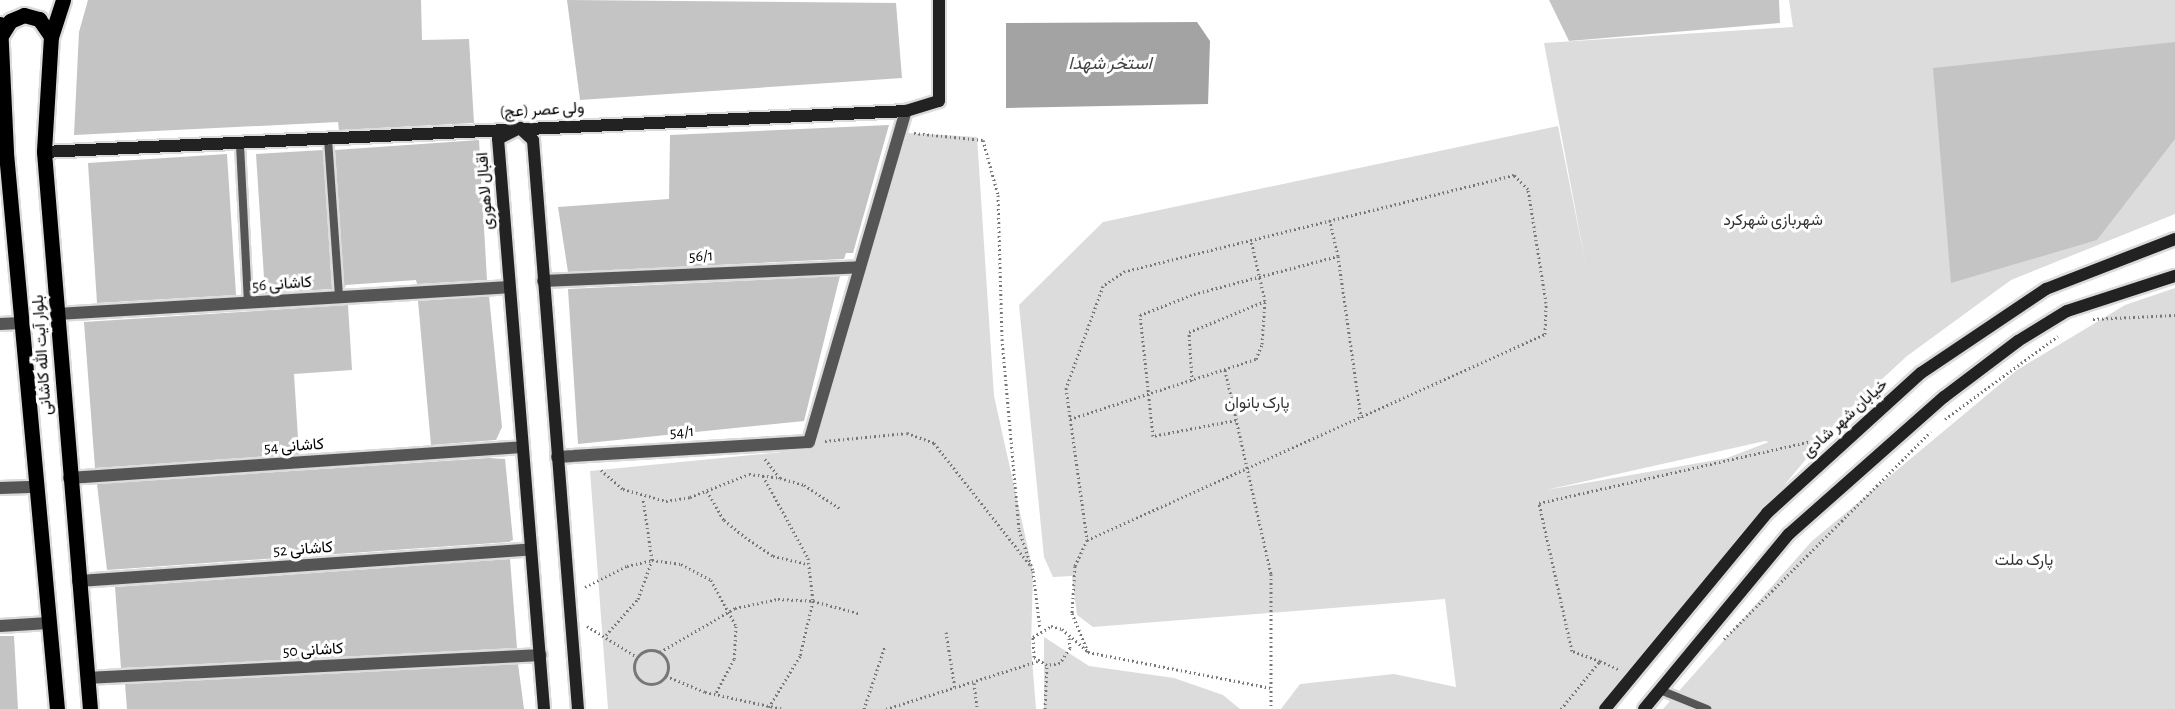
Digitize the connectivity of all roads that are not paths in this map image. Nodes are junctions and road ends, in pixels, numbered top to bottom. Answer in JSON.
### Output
{"nodes":[{"id":1,"x":63,"y":0,"type":"edge"},
{"id":2,"x":939,"y":0,"type":"edge"},
{"id":3,"x":1,"y":29,"type":"edge"},
{"id":4,"x":51,"y":36,"type":"junction"},
{"id":5,"x":906,"y":111,"type":"junction"},
{"id":6,"x":520,"y":128,"type":"junction"},
{"id":7,"x":328,"y":139,"type":"junction"},
{"id":8,"x":240,"y":145,"type":"junction"},
{"id":9,"x":44,"y":152,"type":"junction"},
{"id":10,"x":3,"y":153,"type":"edge"},
{"id":11,"x":2175,"y":239,"type":"edge"},
{"id":12,"x":860,"y":267,"type":"junction"},
{"id":13,"x":2175,"y":276,"type":"edge"},
{"id":14,"x":543,"y":281,"type":"junction"},
{"id":15,"x":509,"y":287,"type":"junction"},
{"id":16,"x":339,"y":297,"type":"junction"},
{"id":17,"x":248,"y":303,"type":"junction"},
{"id":18,"x":57,"y":314,"type":"junction"},
{"id":19,"x":21,"y":323,"type":"junction"},
{"id":20,"x":0,"y":324,"type":"edge"},
{"id":21,"x":522,"y":447,"type":"junction"},
{"id":22,"x":557,"y":457,"type":"junction"},
{"id":23,"x":69,"y":478,"type":"junction"},
{"id":24,"x":36,"y":487,"type":"junction"},
{"id":25,"x":0,"y":488,"type":"edge"},
{"id":26,"x":531,"y":549,"type":"junction"},
{"id":27,"x":78,"y":581,"type":"junction"},
{"id":28,"x":49,"y":623,"type":"junction"},
{"id":29,"x":0,"y":626,"type":"edge"},
{"id":30,"x":540,"y":655,"type":"junction"},
{"id":31,"x":87,"y":678,"type":"junction"},
{"id":32,"x":1660,"y":690,"type":"junction"},
{"id":33,"x":57,"y":709,"type":"edge"},
{"id":34,"x":90,"y":709,"type":"edge"},
{"id":35,"x":544,"y":709,"type":"edge"},
{"id":36,"x":578,"y":709,"type":"edge"},
{"id":37,"x":1605,"y":709,"type":"edge"},
{"id":38,"x":1644,"y":709,"type":"edge"},
{"id":39,"x":1707,"y":709,"type":"edge"}],
"edges":[{"from":1,"to":4,"type":"main road","name":"بلوار آیت الله کاشانی"},
{"from":2,"to":5,"type":"main road","name":"ولی عصر (عج)"},
{"from":3,"to":4,"type":"main road"},
{"from":3,"to":10,"type":"main road","name":"بلوار آیت الله کاشانی"},
{"from":4,"to":9,"type":"main road","name":"بلوار آیت الله کاشانی"},
{"from":5,"to":6,"type":"main road","name":"ولی عصر (عج)"},
{"from":5,"to":12,"type":"street"},
{"from":6,"to":7,"type":"main road","name":"ولی عصر (عج)"},
{"from":6,"to":14,"type":"main road"},
{"from":6,"to":15,"type":"main road","name":"اقبال لاهوری"},
{"from":7,"to":8,"type":"main road","name":"ولی عصر (عج)"},
{"from":7,"to":16,"type":"lane"},
{"from":8,"to":9,"type":"main road","name":"ولی عصر (عج)"},
{"from":8,"to":17,"type":"lane"},
{"from":9,"to":18,"type":"main road","name":"بلوار آیت الله کاشانی"},
{"from":10,"to":19,"type":"main road","name":"بلوار آیت الله کاشانی"},
{"from":11,"to":37,"type":"main road","name":"خیابان شهر شادی"},
{"from":12,"to":14,"type":"street","name":"56/1"},
{"from":12,"to":22,"type":"street","name":"54/1"},
{"from":13,"to":32,"type":"main road"},
{"from":14,"to":22,"type":"main road"},
{"from":15,"to":16,"type":"street","name":"کاشانی 56"},
{"from":15,"to":21,"type":"main road","name":"اقبال لاهوری"},
{"from":16,"to":17,"type":"street","name":"کاشانی 56"},
{"from":17,"to":18,"type":"street","name":"کاشانی 56"},
{"from":18,"to":23,"type":"main road","name":"بلوار آیت الله کاشانی"},
{"from":19,"to":20,"type":"street"},
{"from":19,"to":24,"type":"main road","name":"بلوار آیت الله کاشانی"},
{"from":21,"to":23,"type":"street","name":"کاشانی 54"},
{"from":21,"to":26,"type":"main road","name":"اقبال لاهوری"},
{"from":22,"to":36,"type":"main road"},
{"from":23,"to":27,"type":"main road","name":"بلوار آیت الله کاشانی"},
{"from":24,"to":25,"type":"street"},
{"from":24,"to":28,"type":"main road","name":"بلوار آیت الله کاشانی"},
{"from":26,"to":27,"type":"street","name":"کاشانی 52"},
{"from":26,"to":30,"type":"main road","name":"اقبال لاهوری"},
{"from":27,"to":31,"type":"main road","name":"بلوار آیت الله کاشانی"},
{"from":28,"to":29,"type":"street"},
{"from":28,"to":33,"type":"main road","name":"بلوار آیت الله کاشانی"},
{"from":30,"to":31,"type":"street","name":"کاشانی 50"},
{"from":30,"to":35,"type":"main road","name":"اقبال لاهوری"},
{"from":31,"to":34,"type":"main road","name":"بلوار آیت الله کاشانی"},
{"from":32,"to":38,"type":"main road"},
{"from":32,"to":39,"type":"lane"}]}
